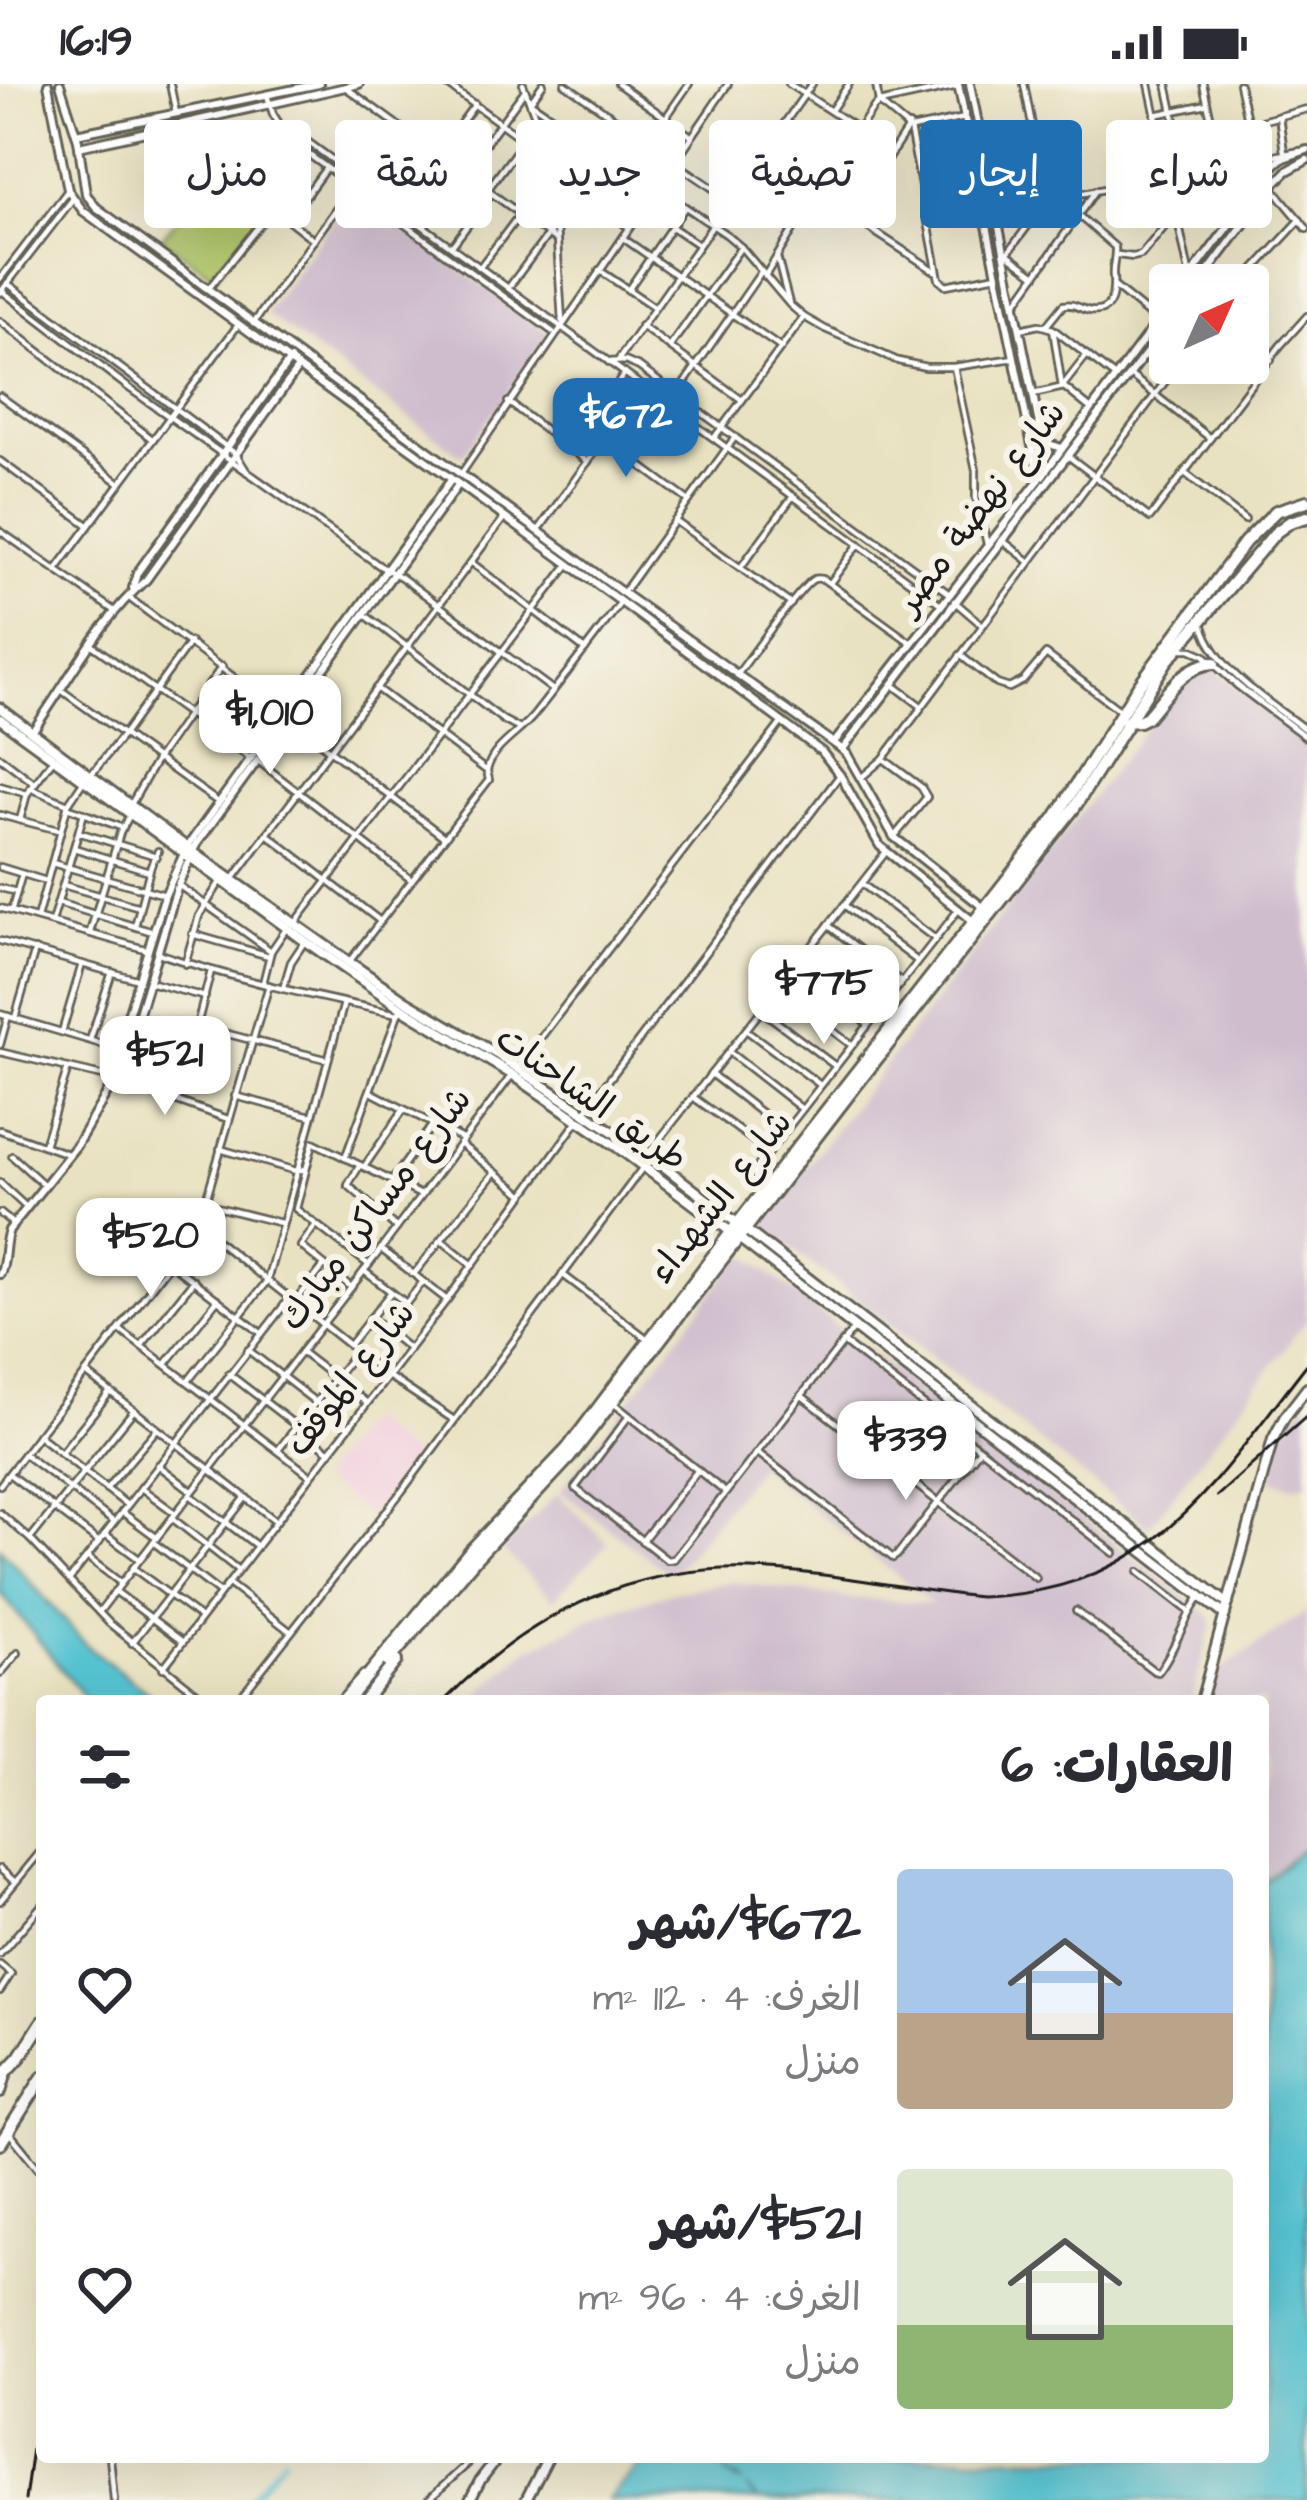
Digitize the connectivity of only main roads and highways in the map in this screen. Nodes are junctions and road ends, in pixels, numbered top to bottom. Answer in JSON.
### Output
{"nodes":[{"id":1,"x":1307,"y":501,"type":"edge"},
{"id":2,"x":1307,"y":517,"type":"edge"},
{"id":3,"x":1262,"y":522,"type":"junction"},
{"id":4,"x":1275,"y":533,"type":"junction"},
{"id":5,"x":1245,"y":542,"type":"junction"},
{"id":6,"x":1260,"y":550,"type":"junction"},
{"id":7,"x":1217,"y":661,"type":"road end"},
{"id":8,"x":0,"y":709,"type":"edge"},
{"id":9,"x":1124,"y":717,"type":"junction"},
{"id":10,"x":3,"y":725,"type":"edge"},
{"id":11,"x":87,"y":777,"type":"junction"},
{"id":12,"x":189,"y":852,"type":"junction"},
{"id":13,"x":290,"y":926,"type":"junction"},
{"id":14,"x":515,"y":1072,"type":"junction"},
{"id":15,"x":826,"y":1118,"type":"junction"},
{"id":16,"x":619,"y":1142,"type":"junction"},
{"id":17,"x":643,"y":1152,"type":"junction"},
{"id":18,"x":632,"y":1159,"type":"junction"},
{"id":19,"x":738,"y":1230,"type":"junction"},
{"id":20,"x":878,"y":1338,"type":"junction"},
{"id":21,"x":1307,"y":1388,"type":"edge"},
{"id":22,"x":1014,"y":1444,"type":"junction"},
{"id":23,"x":1226,"y":1610,"type":"junction"},
{"id":24,"x":355,"y":1695,"type":"edge"},
{"id":25,"x":357,"y":1695,"type":"edge"},
{"id":26,"x":1203,"y":1695,"type":"edge"},
{"id":27,"x":36,"y":2032,"type":"edge"},
{"id":28,"x":36,"y":2087,"type":"edge"},
{"id":29,"x":0,"y":2092,"type":"edge"},
{"id":30,"x":0,"y":2144,"type":"edge"},
{"id":31,"x":493,"y":2463,"type":"edge"},
{"id":32,"x":545,"y":2463,"type":"edge"},
{"id":33,"x":470,"y":2500,"type":"edge"},
{"id":34,"x":526,"y":2500,"type":"edge"}],
"edges":[{"from":1,"to":3,"type":"highway","name":"شارع الشهداء"},
{"from":2,"to":4,"type":"highway","name":"شارع الشهداء"},
{"from":3,"to":4,"type":"highway"},
{"from":3,"to":5,"type":"highway","name":"شارع الشهداء"},
{"from":4,"to":6,"type":"highway","name":"شارع الشهداء"},
{"from":5,"to":6,"type":"highway"},
{"from":5,"to":9,"type":"highway","name":"شارع الشهداء"},
{"from":6,"to":9,"type":"highway","name":"شارع الشهداء"},
{"from":7,"to":9,"type":"highway"},
{"from":8,"to":11,"type":"main road"},
{"from":9,"to":15,"type":"highway","name":"شارع الشهداء"},
{"from":9,"to":15,"type":"highway","name":"شارع الشهداء"},
{"from":10,"to":11,"type":"main road"},
{"from":11,"to":12,"type":"main road","name":"طريق الشاحنات"},
{"from":12,"to":13,"type":"main road","name":"طريق الشاحنات"},
{"from":12,"to":13,"type":"main road","name":"طريق الشاحنات"},
{"from":13,"to":14,"type":"main road","name":"طريق الشاحنات"},
{"from":13,"to":14,"type":"main road","name":"طريق الشاحنات"},
{"from":14,"to":16,"type":"main road","name":"طريق الشاحنات"},
{"from":15,"to":19,"type":"highway","name":"شارع الشهداء"},
{"from":15,"to":19,"type":"highway","name":"شارع الشهداء"},
{"from":16,"to":17,"type":"main road","name":"طريق الشاحنات"},
{"from":16,"to":18,"type":"main road","name":"طريق الشاحنات"},
{"from":17,"to":18,"type":"main road"},
{"from":17,"to":19,"type":"main road","name":"طريق الشاحنات"},
{"from":18,"to":19,"type":"main road","name":"طريق الشاحنات"},
{"from":19,"to":20,"type":"main road","name":"طريق الشاحنات"},
{"from":19,"to":20,"type":"main road","name":"طريق الشاحنات"},
{"from":19,"to":24,"type":"highway","name":"شارع الشهداء"},
{"from":19,"to":25,"type":"highway","name":"شارع الشهداء"},
{"from":20,"to":22,"type":"main road","name":"طريق الشاحنات"},
{"from":21,"to":23,"type":"main road"},
{"from":22,"to":23,"type":"main road","name":"طريق الشاحنات"},
{"from":22,"to":23,"type":"main road","name":"طريق الشاحنات"},
{"from":23,"to":26,"type":"main road"},
{"from":27,"to":29,"type":"highway"},
{"from":28,"to":30,"type":"highway"},
{"from":31,"to":33,"type":"main road"},
{"from":32,"to":34,"type":"main road"}]}
